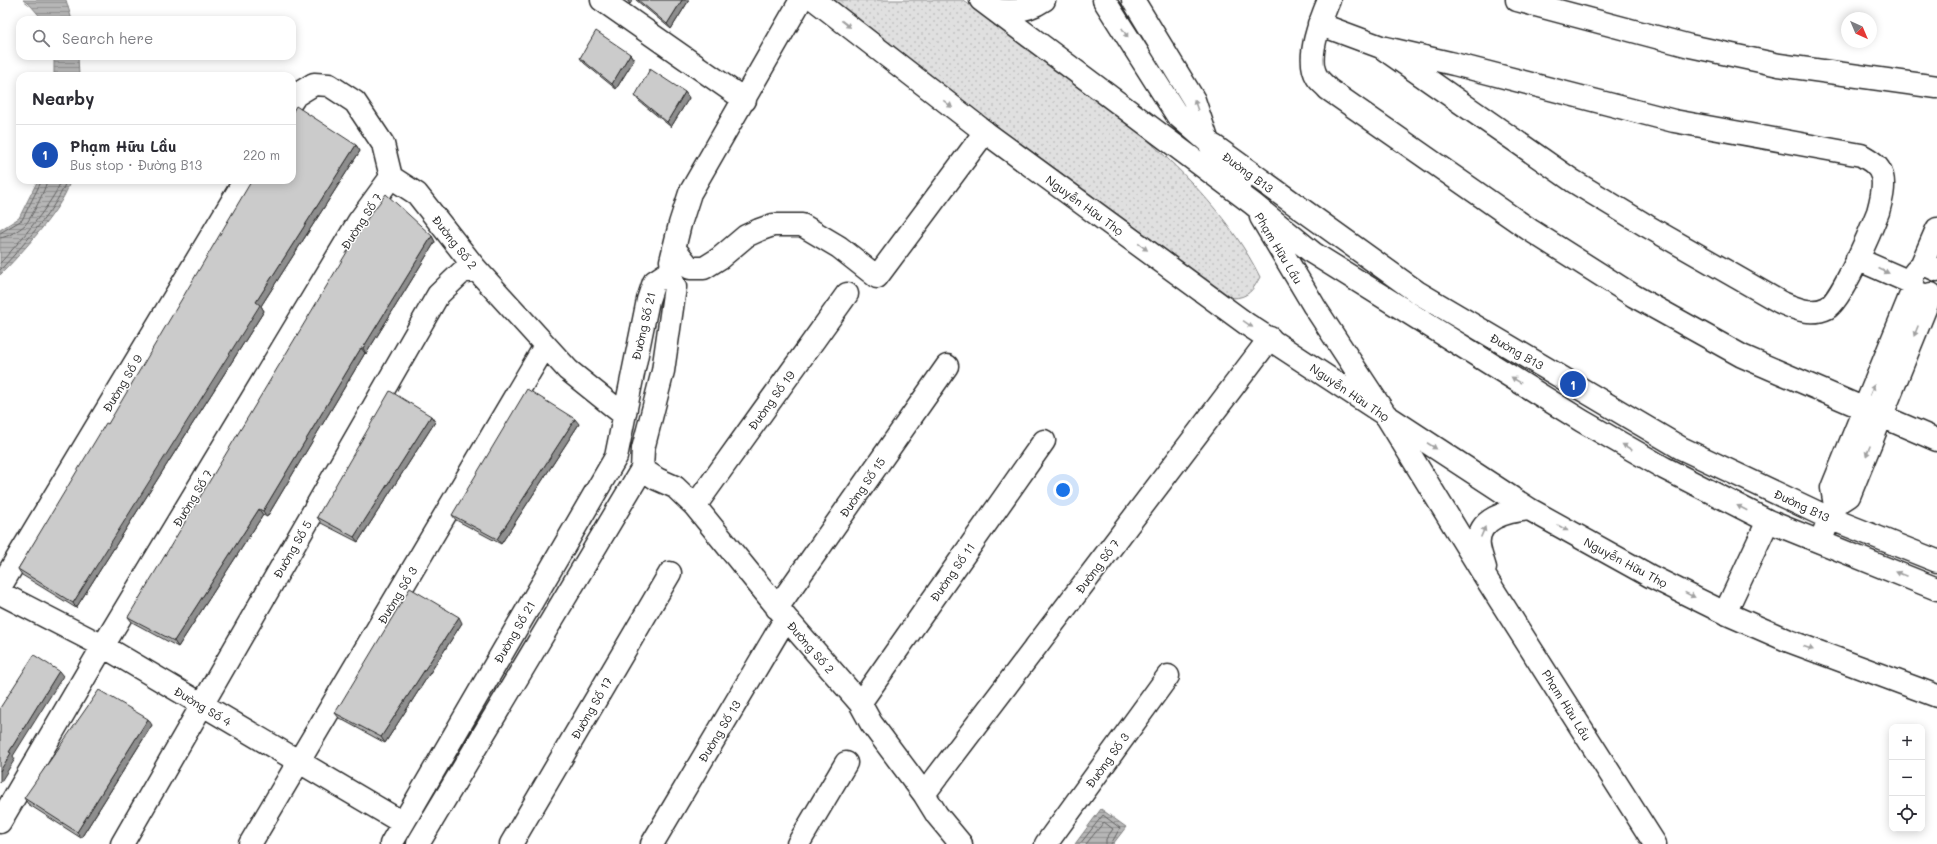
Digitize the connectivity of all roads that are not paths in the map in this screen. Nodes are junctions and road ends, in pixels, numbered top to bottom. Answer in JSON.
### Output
{"nodes":[{"id":1,"x":602,"y":0,"type":"edge"},
{"id":2,"x":801,"y":0,"type":"edge"},
{"id":3,"x":815,"y":0,"type":"edge"},
{"id":4,"x":1044,"y":0,"type":"edge"},
{"id":5,"x":1104,"y":0,"type":"edge"},
{"id":6,"x":1133,"y":0,"type":"edge"},
{"id":7,"x":1330,"y":0,"type":"edge"},
{"id":8,"x":1517,"y":0,"type":"edge"},
{"id":9,"x":987,"y":4,"type":"edge"},
{"id":10,"x":1319,"y":24,"type":"junction"},
{"id":11,"x":1381,"y":46,"type":"junction"},
{"id":12,"x":1449,"y":62,"type":"junction"},
{"id":13,"x":1937,"y":87,"type":"edge"},
{"id":14,"x":1439,"y":88,"type":"junction"},
{"id":15,"x":296,"y":97,"type":"edge"},
{"id":16,"x":745,"y":100,"type":"junction"},
{"id":17,"x":985,"y":132,"type":"junction"},
{"id":18,"x":1208,"y":142,"type":"junction"},
{"id":19,"x":391,"y":177,"type":"junction"},
{"id":20,"x":243,"y":184,"type":"edge"},
{"id":21,"x":1253,"y":204,"type":"junction"},
{"id":22,"x":1937,"y":229,"type":"edge"},
{"id":23,"x":674,"y":248,"type":"junction"},
{"id":24,"x":1860,"y":252,"type":"junction"},
{"id":25,"x":476,"y":269,"type":"junction"},
{"id":26,"x":669,"y":272,"type":"junction"},
{"id":27,"x":1927,"y":283,"type":"edge"},
{"id":28,"x":847,"y":294,"type":"dead end"},
{"id":29,"x":1270,"y":338,"type":"junction"},
{"id":30,"x":544,"y":346,"type":"junction"},
{"id":31,"x":947,"y":366,"type":"dead end"},
{"id":32,"x":1873,"y":413,"type":"junction"},
{"id":33,"x":624,"y":415,"type":"junction"},
{"id":34,"x":1387,"y":417,"type":"junction"},
{"id":35,"x":1937,"y":440,"type":"edge"},
{"id":36,"x":1044,"y":441,"type":"dead end"},
{"id":37,"x":642,"y":469,"type":"junction"},
{"id":38,"x":694,"y":506,"type":"junction"},
{"id":39,"x":1529,"y":509,"type":"junction"},
{"id":40,"x":1832,"y":512,"type":"junction"},
{"id":41,"x":1768,"y":521,"type":"junction"},
{"id":42,"x":1820,"y":541,"type":"junction"},
{"id":43,"x":1937,"y":561,"type":"edge"},
{"id":44,"x":670,"y":573,"type":"dead end"},
{"id":45,"x":1489,"y":583,"type":"junction"},
{"id":46,"x":0,"y":587,"type":"edge"},
{"id":47,"x":1937,"y":589,"type":"edge"},
{"id":48,"x":0,"y":592,"type":"edge"},
{"id":49,"x":782,"y":613,"type":"junction"},
{"id":50,"x":1725,"y":613,"type":"junction"},
{"id":51,"x":103,"y":646,"type":"junction"},
{"id":52,"x":1168,"y":676,"type":"dead end"},
{"id":53,"x":1937,"y":696,"type":"edge"},
{"id":54,"x":860,"y":703,"type":"junction"},
{"id":55,"x":202,"y":705,"type":"junction"},
{"id":56,"x":297,"y":762,"type":"junction"},
{"id":57,"x":846,"y":763,"type":"dead end"},
{"id":58,"x":924,"y":794,"type":"junction"},
{"id":59,"x":0,"y":822,"type":"edge"},
{"id":60,"x":403,"y":823,"type":"junction"},
{"id":61,"x":122,"y":844,"type":"edge"},
{"id":62,"x":250,"y":844,"type":"edge"},
{"id":63,"x":391,"y":844,"type":"edge"},
{"id":64,"x":418,"y":844,"type":"edge"},
{"id":65,"x":511,"y":844,"type":"edge"},
{"id":66,"x":652,"y":844,"type":"edge"},
{"id":67,"x":798,"y":844,"type":"edge"},
{"id":68,"x":961,"y":844,"type":"edge"},
{"id":69,"x":1046,"y":844,"type":"edge"},
{"id":70,"x":1655,"y":844,"type":"edge"}],
"edges":[{"from":1,"to":16,"type":"street"},
{"from":2,"to":16,"type":"street"},
{"from":3,"to":17,"type":"street","name":"Nguyễn Hữu Thọ","one_way":true},
{"from":4,"to":9,"type":"street"},
{"from":5,"to":18,"type":"street","name":"Phạm Hữu Lầu","one_way":true},
{"from":18,"to":6,"type":"street","name":"Phạm Hữu Lầu","one_way":true},
{"from":7,"to":10,"type":"street"},
{"from":8,"to":13,"type":"street"},
{"from":9,"to":21,"type":"street"},
{"from":10,"to":11,"type":"street"},
{"from":10,"to":32,"type":"street"},
{"from":11,"to":12,"type":"street"},
{"from":11,"to":14,"type":"street"},
{"from":12,"to":14,"type":"street"},
{"from":12,"to":24,"type":"street"},
{"from":14,"to":24,"type":"street"},
{"from":15,"to":19,"type":"street"},
{"from":16,"to":23,"type":"street"},
{"from":17,"to":23,"type":"street"},
{"from":17,"to":29,"type":"street","name":"Nguyễn Hữu Thọ","one_way":true},
{"from":18,"to":21,"type":"street","name":"Phạm Hữu Lầu"},
{"from":18,"to":40,"type":"street","name":"Đường B13"},
{"from":19,"to":25,"type":"street","name":"Đường Số 2"},
{"from":19,"to":51,"type":"street","name":"Đường Số 7"},
{"from":20,"to":46,"type":"street","name":"Đường Số 9"},
{"from":21,"to":34,"type":"street","name":"Phạm Hữu Lầu"},
{"from":41,"to":21,"type":"street","one_way":true},
{"from":22,"to":27,"type":"street"},
{"from":23,"to":26,"type":"street"},
{"from":24,"to":27,"type":"street"},
{"from":25,"to":30,"type":"street","name":"Đường Số 2"},
{"from":25,"to":55,"type":"street","name":"Đường Số 5"},
{"from":26,"to":33,"type":"street","name":"Đường Số 21"},
{"from":26,"to":37,"type":"street","name":"Đường Số 21"},
{"from":27,"to":32,"type":"street"},
{"from":28,"to":38,"type":"street","name":"Đường Số 19"},
{"from":29,"to":34,"type":"street","name":"Nguyễn Hữu Thọ"},
{"from":29,"to":58,"type":"street","name":"Đường Số 7"},
{"from":30,"to":33,"type":"street","name":"Đường Số 2"},
{"from":30,"to":56,"type":"street","name":"Đường Số 3"},
{"from":31,"to":49,"type":"street","name":"Đường Số 15"},
{"from":32,"to":35,"type":"street"},
{"from":32,"to":40,"type":"street"},
{"from":33,"to":60,"type":"street","name":"Đường Số 21"},
{"from":34,"to":39,"type":"street","name":"Nguyễn Hữu Thọ","one_way":true},
{"from":34,"to":45,"type":"street","name":"Phạm Hữu Lầu"},
{"from":36,"to":54,"type":"street","name":"Đường Số 11"},
{"from":37,"to":38,"type":"street","name":"Đường Số 2"},
{"from":37,"to":64,"type":"street","name":"Đường Số 21"},
{"from":38,"to":49,"type":"street","name":"Đường Số 2"},
{"from":45,"to":39,"type":"street","one_way":true},
{"from":39,"to":50,"type":"street","name":"Nguyễn Hữu Thọ","one_way":true},
{"from":40,"to":42,"type":"street"},
{"from":40,"to":43,"type":"street","name":"Đường B13"},
{"from":41,"to":42,"type":"street"},
{"from":41,"to":50,"type":"street"},
{"from":47,"to":42,"type":"street","one_way":true},
{"from":44,"to":65,"type":"street","name":"Đường Số 17"},
{"from":45,"to":70,"type":"street","name":"Phạm Hữu Lầu"},
{"from":48,"to":51,"type":"street","name":"Đường Số 4"},
{"from":49,"to":54,"type":"street","name":"Đường Số 2"},
{"from":49,"to":66,"type":"street","name":"Đường Số 13"},
{"from":50,"to":53,"type":"street","name":"Nguyễn Hữu Thọ","one_way":true},
{"from":51,"to":55,"type":"street","name":"Đường Số 4"},
{"from":51,"to":59,"type":"street","name":"Đường Số 7"},
{"from":52,"to":69,"type":"street","name":"Đường Số 3"},
{"from":54,"to":58,"type":"street","name":"Đường Số 2"},
{"from":55,"to":56,"type":"street","name":"Đường Số 4"},
{"from":55,"to":61,"type":"street","name":"Đường Số 5"},
{"from":56,"to":60,"type":"street","name":"Đường Số 4"},
{"from":56,"to":62,"type":"street","name":"Đường Số 3"},
{"from":57,"to":67,"type":"street"},
{"from":58,"to":68,"type":"street","name":"Đường Số 2"},
{"from":60,"to":63,"type":"street","name":"Đường Số 21"}]}
